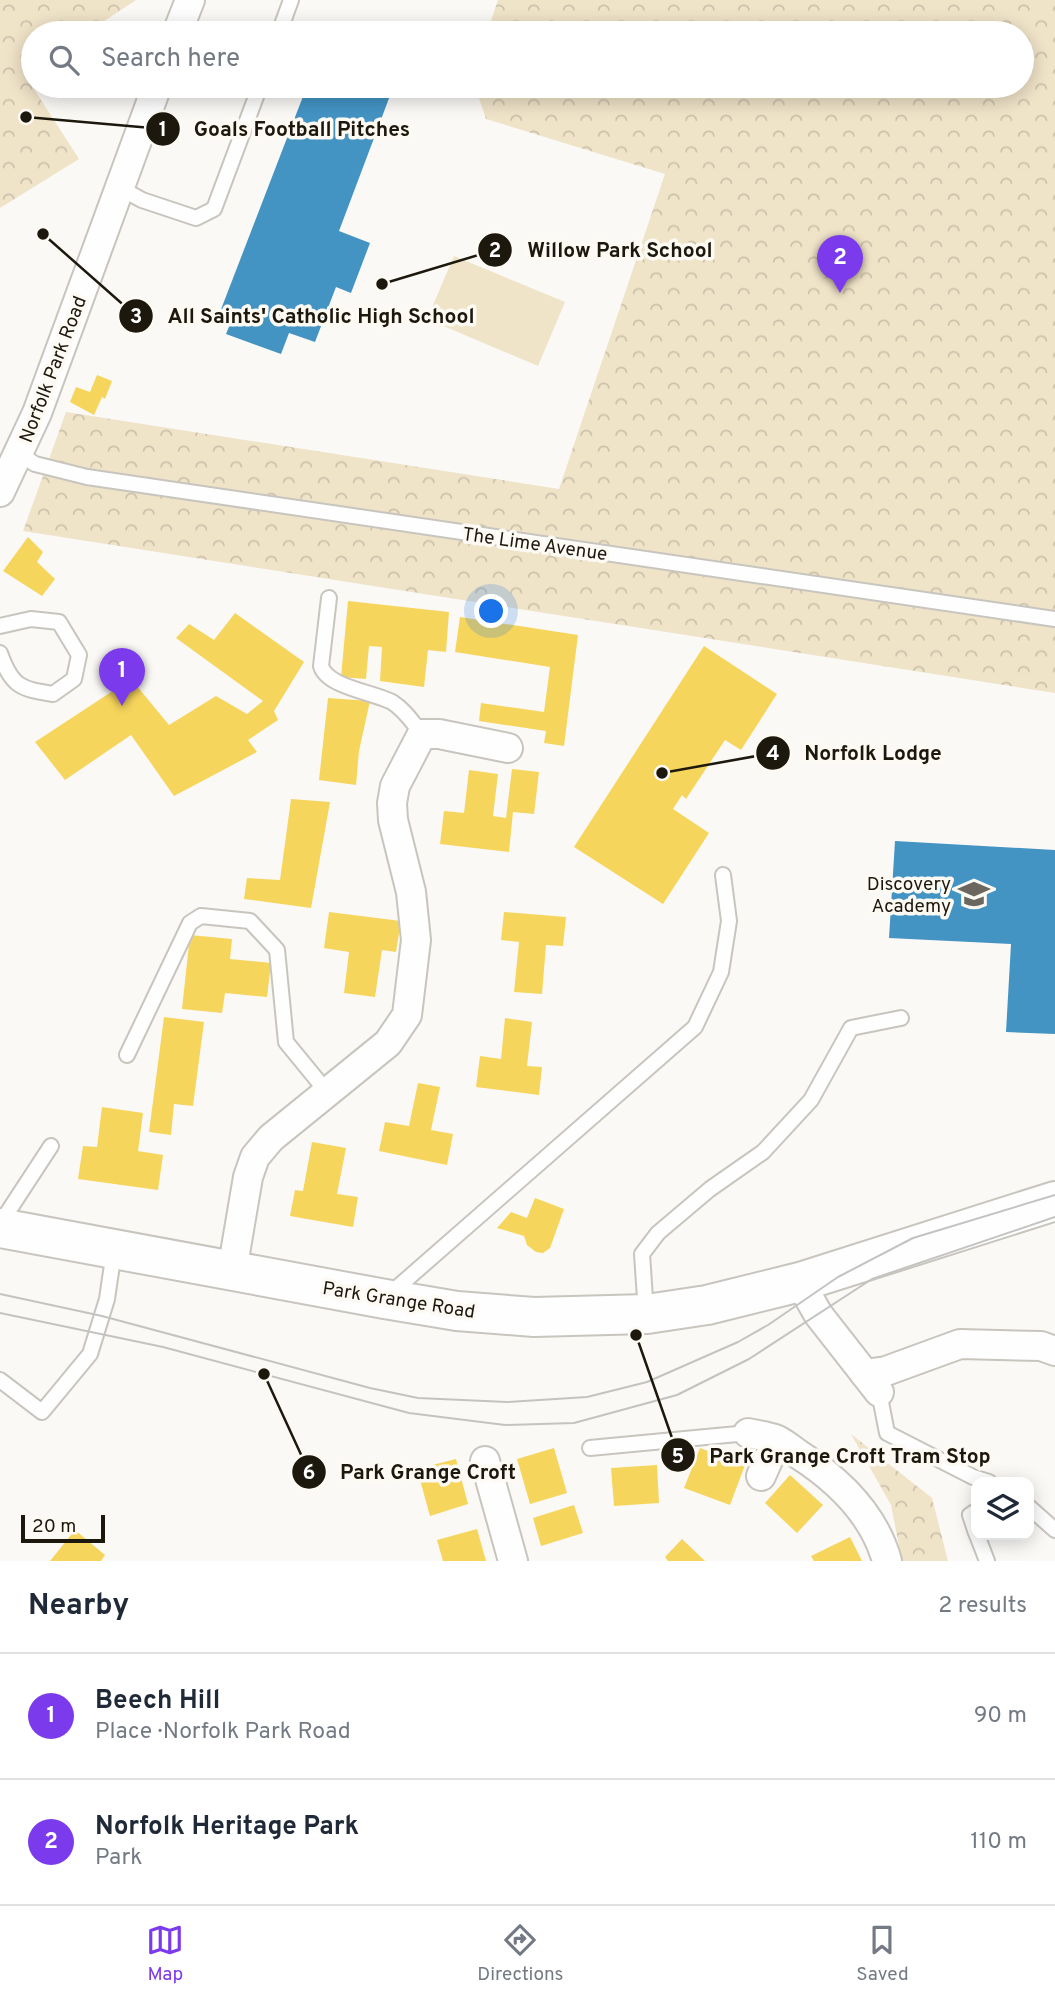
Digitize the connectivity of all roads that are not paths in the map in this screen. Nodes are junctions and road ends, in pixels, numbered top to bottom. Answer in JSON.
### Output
{"nodes":[{"id":1,"x":190,"y":0,"type":"edge"},
{"id":2,"x":292,"y":0,"type":"edge"},
{"id":3,"x":182,"y":21,"type":"edge"},
{"id":4,"x":284,"y":21,"type":"edge"},
{"id":5,"x":153,"y":98,"type":"edge"},
{"id":6,"x":256,"y":98,"type":"edge"},
{"id":7,"x":120,"y":188,"type":"junction"},
{"id":8,"x":18,"y":453,"type":"junction"},
{"id":9,"x":0,"y":492,"type":"edge"},
{"id":10,"x":328,"y":598,"type":"dead end"},
{"id":11,"x":1055,"y":619,"type":"edge"},
{"id":12,"x":0,"y":626,"type":"edge"},
{"id":13,"x":0,"y":653,"type":"edge"},
{"id":14,"x":422,"y":734,"type":"junction"},
{"id":15,"x":508,"y":747,"type":"dead end"},
{"id":16,"x":723,"y":875,"type":"dead end"},
{"id":17,"x":901,"y":1018,"type":"dead end"},
{"id":18,"x":127,"y":1055,"type":"dead end"},
{"id":19,"x":327,"y":1092,"type":"junction"},
{"id":20,"x":51,"y":1146,"type":"dead end"},
{"id":21,"x":1055,"y":1201,"type":"edge"},
{"id":22,"x":0,"y":1226,"type":"edge"},
{"id":23,"x":114,"y":1249,"type":"junction"},
{"id":24,"x":233,"y":1271,"type":"junction"},
{"id":25,"x":800,"y":1282,"type":"junction"},
{"id":26,"x":385,"y":1299,"type":"junction"},
{"id":27,"x":647,"y":1314,"type":"junction"},
{"id":28,"x":1055,"y":1352,"type":"edge"},
{"id":29,"x":0,"y":1380,"type":"edge"},
{"id":30,"x":872,"y":1383,"type":"junction"},
{"id":31,"x":748,"y":1433,"type":"joint"},
{"id":32,"x":777,"y":1440,"type":"junction"},
{"id":33,"x":590,"y":1448,"type":"dead end"},
{"id":34,"x":485,"y":1461,"type":"dead end"},
{"id":35,"x":761,"y":1476,"type":"dead end"},
{"id":36,"x":973,"y":1477,"type":"edge"},
{"id":37,"x":1034,"y":1511,"type":"edge"},
{"id":38,"x":1055,"y":1530,"type":"edge"},
{"id":39,"x":979,"y":1540,"type":"edge"},
{"id":40,"x":513,"y":1561,"type":"edge"},
{"id":41,"x":887,"y":1561,"type":"edge"},
{"id":42,"x":987,"y":1561,"type":"edge"}],
"edges":[{"from":1,"to":3,"type":"street"},
{"from":2,"to":4,"type":"lane"},
{"from":5,"to":7,"type":"street","name":"Norfolk Park Road"},
{"from":6,"to":7,"type":"lane"},
{"from":7,"to":8,"type":"street","name":"Norfolk Park Road"},
{"from":8,"to":9,"type":"street","name":"Norfolk Park Road"},
{"from":8,"to":11,"type":"lane","name":"The Lime Avenue"},
{"from":10,"to":14,"type":"lane"},
{"from":12,"to":13,"type":"lane"},
{"from":14,"to":15,"type":"street"},
{"from":14,"to":19,"type":"street"},
{"from":16,"to":26,"type":"lane"},
{"from":17,"to":27,"type":"lane"},
{"from":18,"to":19,"type":"lane"},
{"from":19,"to":24,"type":"street"},
{"from":20,"to":22,"type":"lane"},
{"from":21,"to":25,"type":"street","name":"Park Grange Road"},
{"from":22,"to":23,"type":"street","name":"Park Grange Road"},
{"from":23,"to":24,"type":"street","name":"Park Grange Road"},
{"from":23,"to":29,"type":"lane"},
{"from":24,"to":26,"type":"street","name":"Park Grange Road"},
{"from":25,"to":27,"type":"street","name":"Park Grange Road"},
{"from":25,"to":30,"type":"street"},
{"from":26,"to":27,"type":"street","name":"Park Grange Road"},
{"from":28,"to":30,"type":"street"},
{"from":30,"to":36,"type":"lane"},
{"from":31,"to":32,"type":"street"},
{"from":31,"to":33,"type":"lane"},
{"from":32,"to":35,"type":"street"},
{"from":32,"to":41,"type":"street"},
{"from":34,"to":40,"type":"street"},
{"from":37,"to":38,"type":"lane"},
{"from":39,"to":42,"type":"lane"}]}
